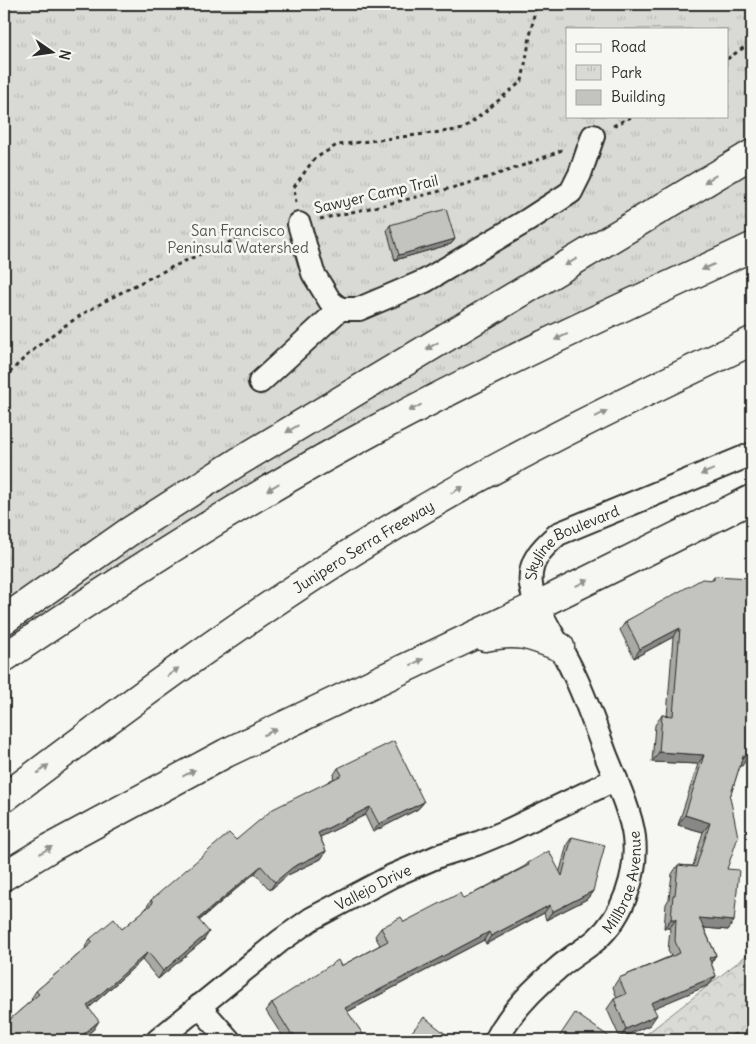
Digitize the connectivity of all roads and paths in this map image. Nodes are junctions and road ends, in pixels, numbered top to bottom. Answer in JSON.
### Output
{"nodes":[{"id":1,"x":536,"y":4,"type":"edge"},
{"id":2,"x":752,"y":42,"type":"edge"},
{"id":3,"x":728,"y":58,"type":"edge"},
{"id":4,"x":629,"y":118,"type":"edge"},
{"id":5,"x":593,"y":136,"type":"junction"},
{"id":6,"x":752,"y":154,"type":"edge"},
{"id":7,"x":299,"y":224,"type":"junction"},
{"id":8,"x":752,"y":247,"type":"edge"},
{"id":9,"x":340,"y":309,"type":"junction"},
{"id":10,"x":752,"y":341,"type":"edge"},
{"id":11,"x":4,"y":379,"type":"edge"},
{"id":12,"x":260,"y":382,"type":"dead end"},
{"id":13,"x":752,"y":454,"type":"edge"},
{"id":14,"x":752,"y":499,"type":"edge"},
{"id":15,"x":538,"y":605,"type":"junction"},
{"id":16,"x":4,"y":620,"type":"edge"},
{"id":17,"x":454,"y":644,"type":"junction"},
{"id":18,"x":560,"y":647,"type":"junction"},
{"id":19,"x":4,"y":658,"type":"edge"},
{"id":20,"x":616,"y":779,"type":"junction"},
{"id":21,"x":4,"y":798,"type":"edge"},
{"id":22,"x":4,"y":876,"type":"edge"},
{"id":23,"x":200,"y":1006,"type":"junction"},
{"id":24,"x":158,"y":1040,"type":"edge"},
{"id":25,"x":229,"y":1040,"type":"edge"},
{"id":26,"x":496,"y":1040,"type":"edge"}],
"edges":[{"from":1,"to":7,"type":"path"},
{"from":2,"to":3,"type":"path"},
{"from":4,"to":5,"type":"path","name":"Sawyer Camp Trail"},
{"from":5,"to":7,"type":"path","name":"Sawyer Camp Trail"},
{"from":5,"to":9,"type":"street"},
{"from":6,"to":16,"type":"main road","one_way":true},
{"from":7,"to":9,"type":"street"},
{"from":7,"to":11,"type":"path","name":"Sawyer Camp Trail"},
{"from":8,"to":19,"type":"main road","one_way":true},
{"from":9,"to":12,"type":"street"},
{"from":21,"to":10,"type":"main road","name":"Junipero Serra Freeway","one_way":true},
{"from":13,"to":15,"type":"street","name":"Skyline Boulevard","one_way":true},
{"from":15,"to":14,"type":"main road","name":"Skyline Boulevard","one_way":true},
{"from":15,"to":17,"type":"main road"},
{"from":15,"to":18,"type":"street","name":"Millbrae Avenue"},
{"from":17,"to":18,"type":"main road"},
{"from":22,"to":17,"type":"main road","one_way":true},
{"from":18,"to":20,"type":"street","name":"Millbrae Avenue"},
{"from":20,"to":23,"type":"street","name":"Vallejo Drive"},
{"from":20,"to":26,"type":"street","name":"Millbrae Avenue"},
{"from":23,"to":24,"type":"street","name":"Vallejo Drive"},
{"from":23,"to":25,"type":"street"}]}
